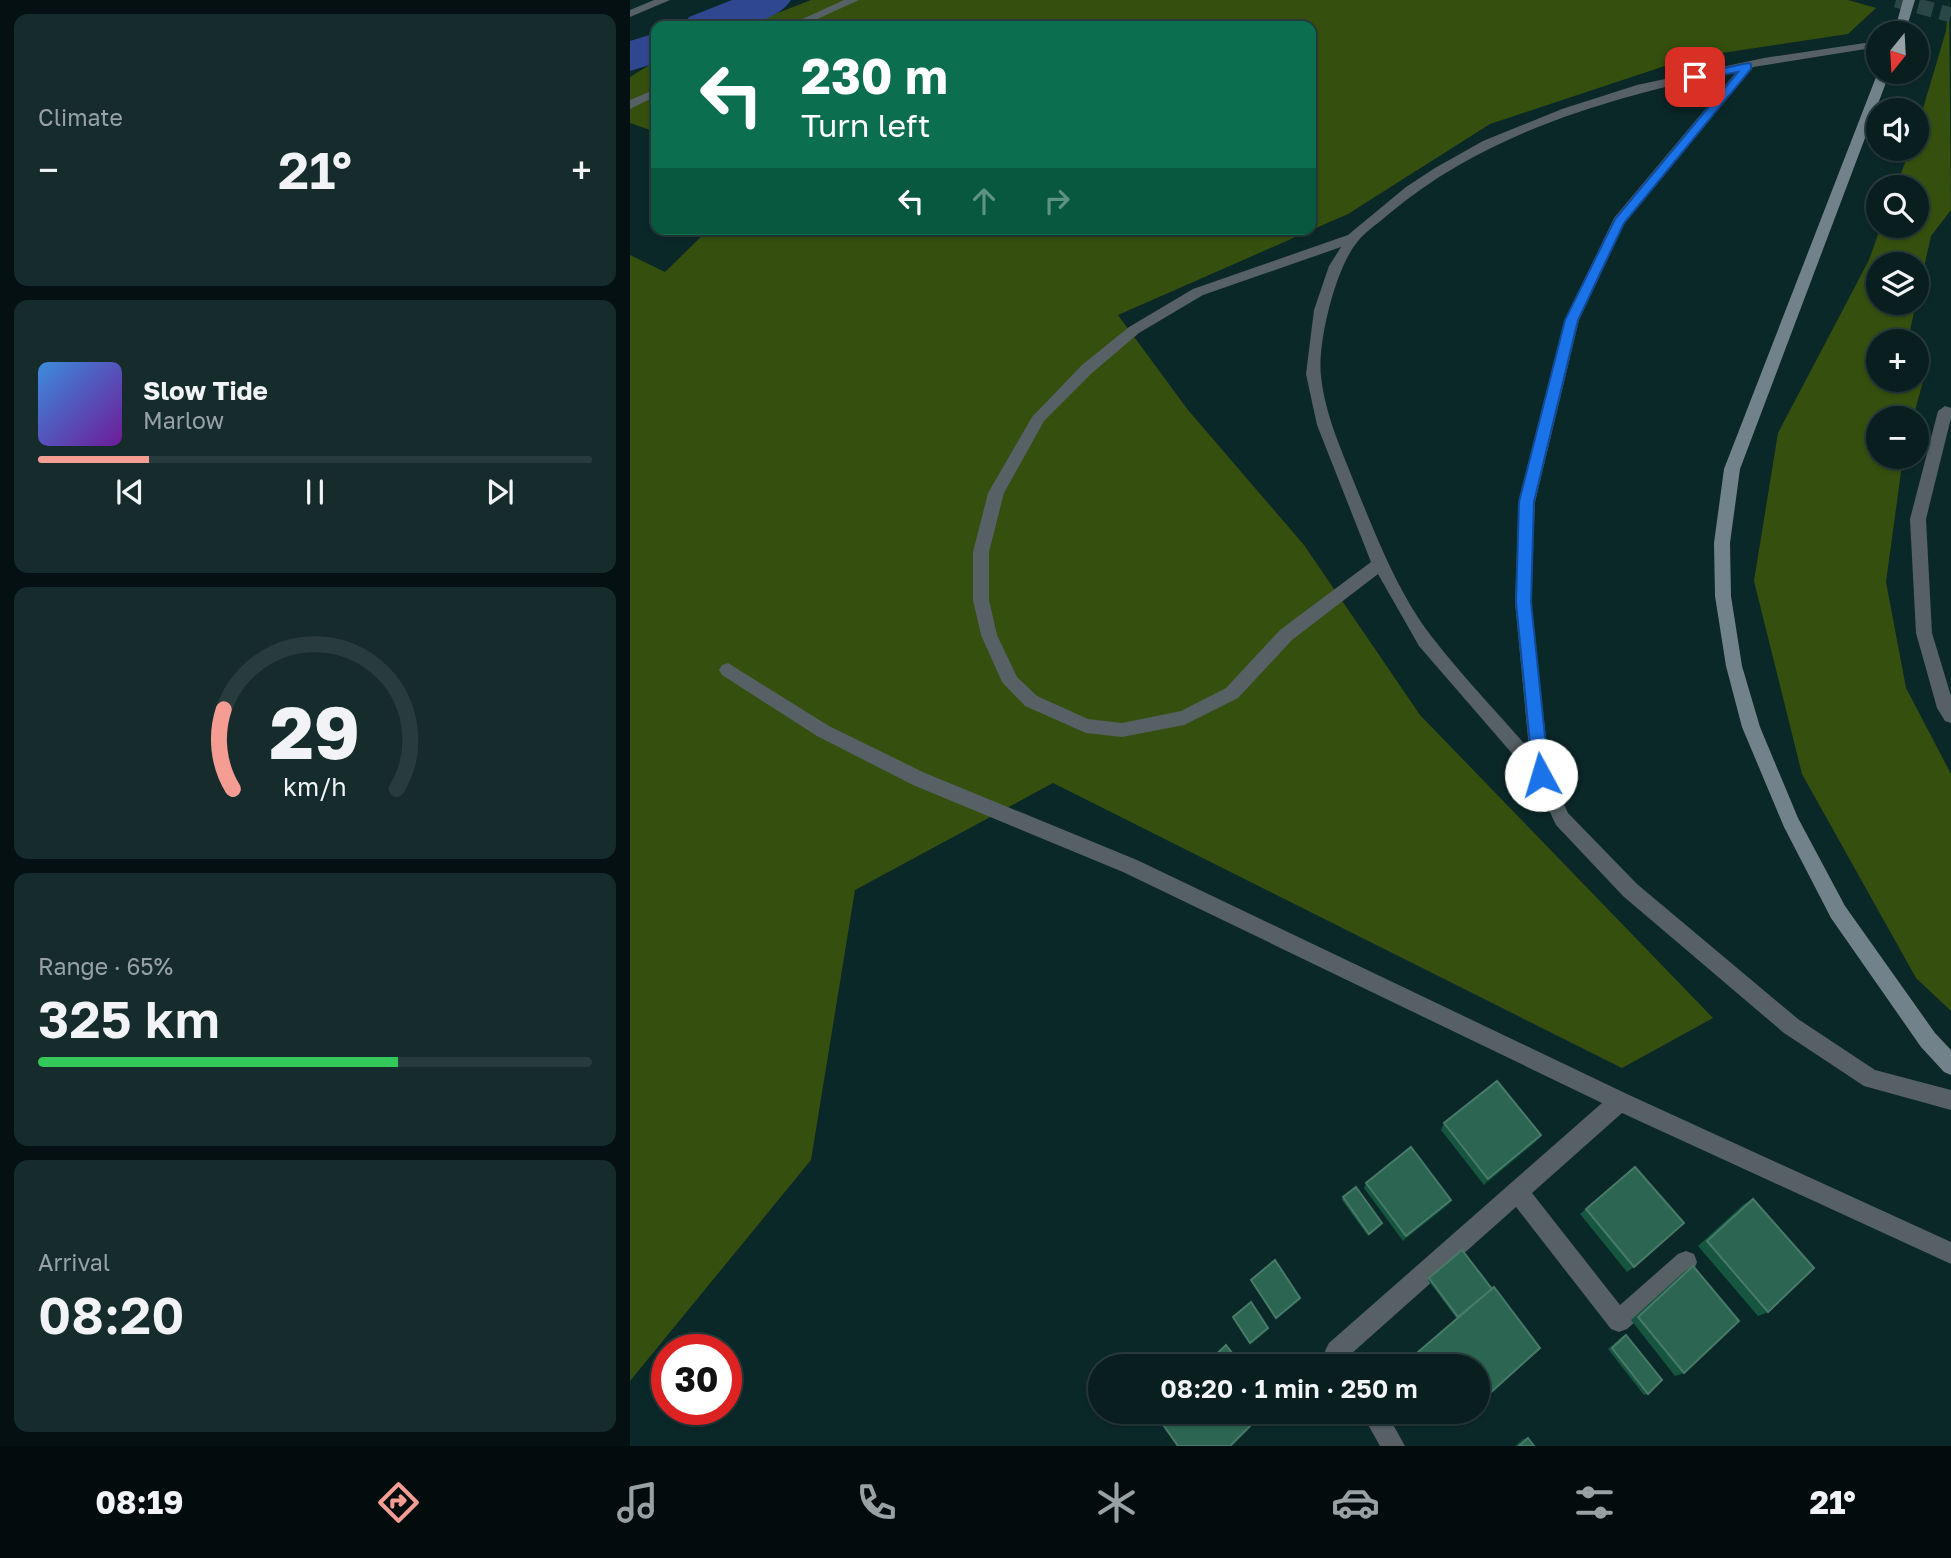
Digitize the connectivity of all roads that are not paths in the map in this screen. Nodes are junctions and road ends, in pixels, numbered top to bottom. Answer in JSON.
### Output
{"nodes":[{"id":1,"x":664,"y":0,"type":"edge"},
{"id":2,"x":853,"y":0,"type":"edge"},
{"id":3,"x":1909,"y":0,"type":"edge"},
{"id":4,"x":630,"y":14,"type":"edge"},
{"id":5,"x":805,"y":21,"type":"edge"},
{"id":6,"x":1903,"y":21,"type":"edge"},
{"id":7,"x":1866,"y":46,"type":"edge"},
{"id":8,"x":1748,"y":66,"type":"junction"},
{"id":9,"x":1879,"y":84,"type":"edge"},
{"id":10,"x":651,"y":94,"type":"edge"},
{"id":11,"x":630,"y":105,"type":"edge"},
{"id":12,"x":1353,"y":238,"type":"junction"},
{"id":13,"x":1951,"y":413,"type":"edge"},
{"id":14,"x":1380,"y":564,"type":"junction"},
{"id":15,"x":727,"y":670,"type":"dead end"},
{"id":16,"x":1951,"y":716,"type":"edge"},
{"id":17,"x":1541,"y":775,"type":"junction"},
{"id":18,"x":1951,"y":1065,"type":"edge"},
{"id":19,"x":1951,"y":1100,"type":"edge"},
{"id":20,"x":1619,"y":1101,"type":"junction"},
{"id":21,"x":1517,"y":1191,"type":"junction"},
{"id":22,"x":1951,"y":1253,"type":"edge"},
{"id":23,"x":1686,"y":1262,"type":"dead end"},
{"id":24,"x":1339,"y":1354,"type":"edge"},
{"id":25,"x":1380,"y":1424,"type":"edge"},
{"id":26,"x":1393,"y":1446,"type":"edge"}],
"edges":[{"from":1,"to":4,"type":"street"},
{"from":2,"to":5,"type":"street"},
{"from":3,"to":6,"type":"street"},
{"from":7,"to":8,"type":"street"},
{"from":8,"to":12,"type":"street"},
{"from":8,"to":17,"type":"street"},
{"from":9,"to":18,"type":"street"},
{"from":10,"to":11,"type":"street"},
{"from":12,"to":14,"type":"street"},
{"from":12,"to":14,"type":"street"},
{"from":13,"to":16,"type":"street"},
{"from":14,"to":17,"type":"street"},
{"from":15,"to":20,"type":"street"},
{"from":17,"to":19,"type":"street"},
{"from":20,"to":21,"type":"street"},
{"from":20,"to":22,"type":"street"},
{"from":21,"to":23,"type":"street"},
{"from":21,"to":24,"type":"street"},
{"from":25,"to":26,"type":"street"}]}
